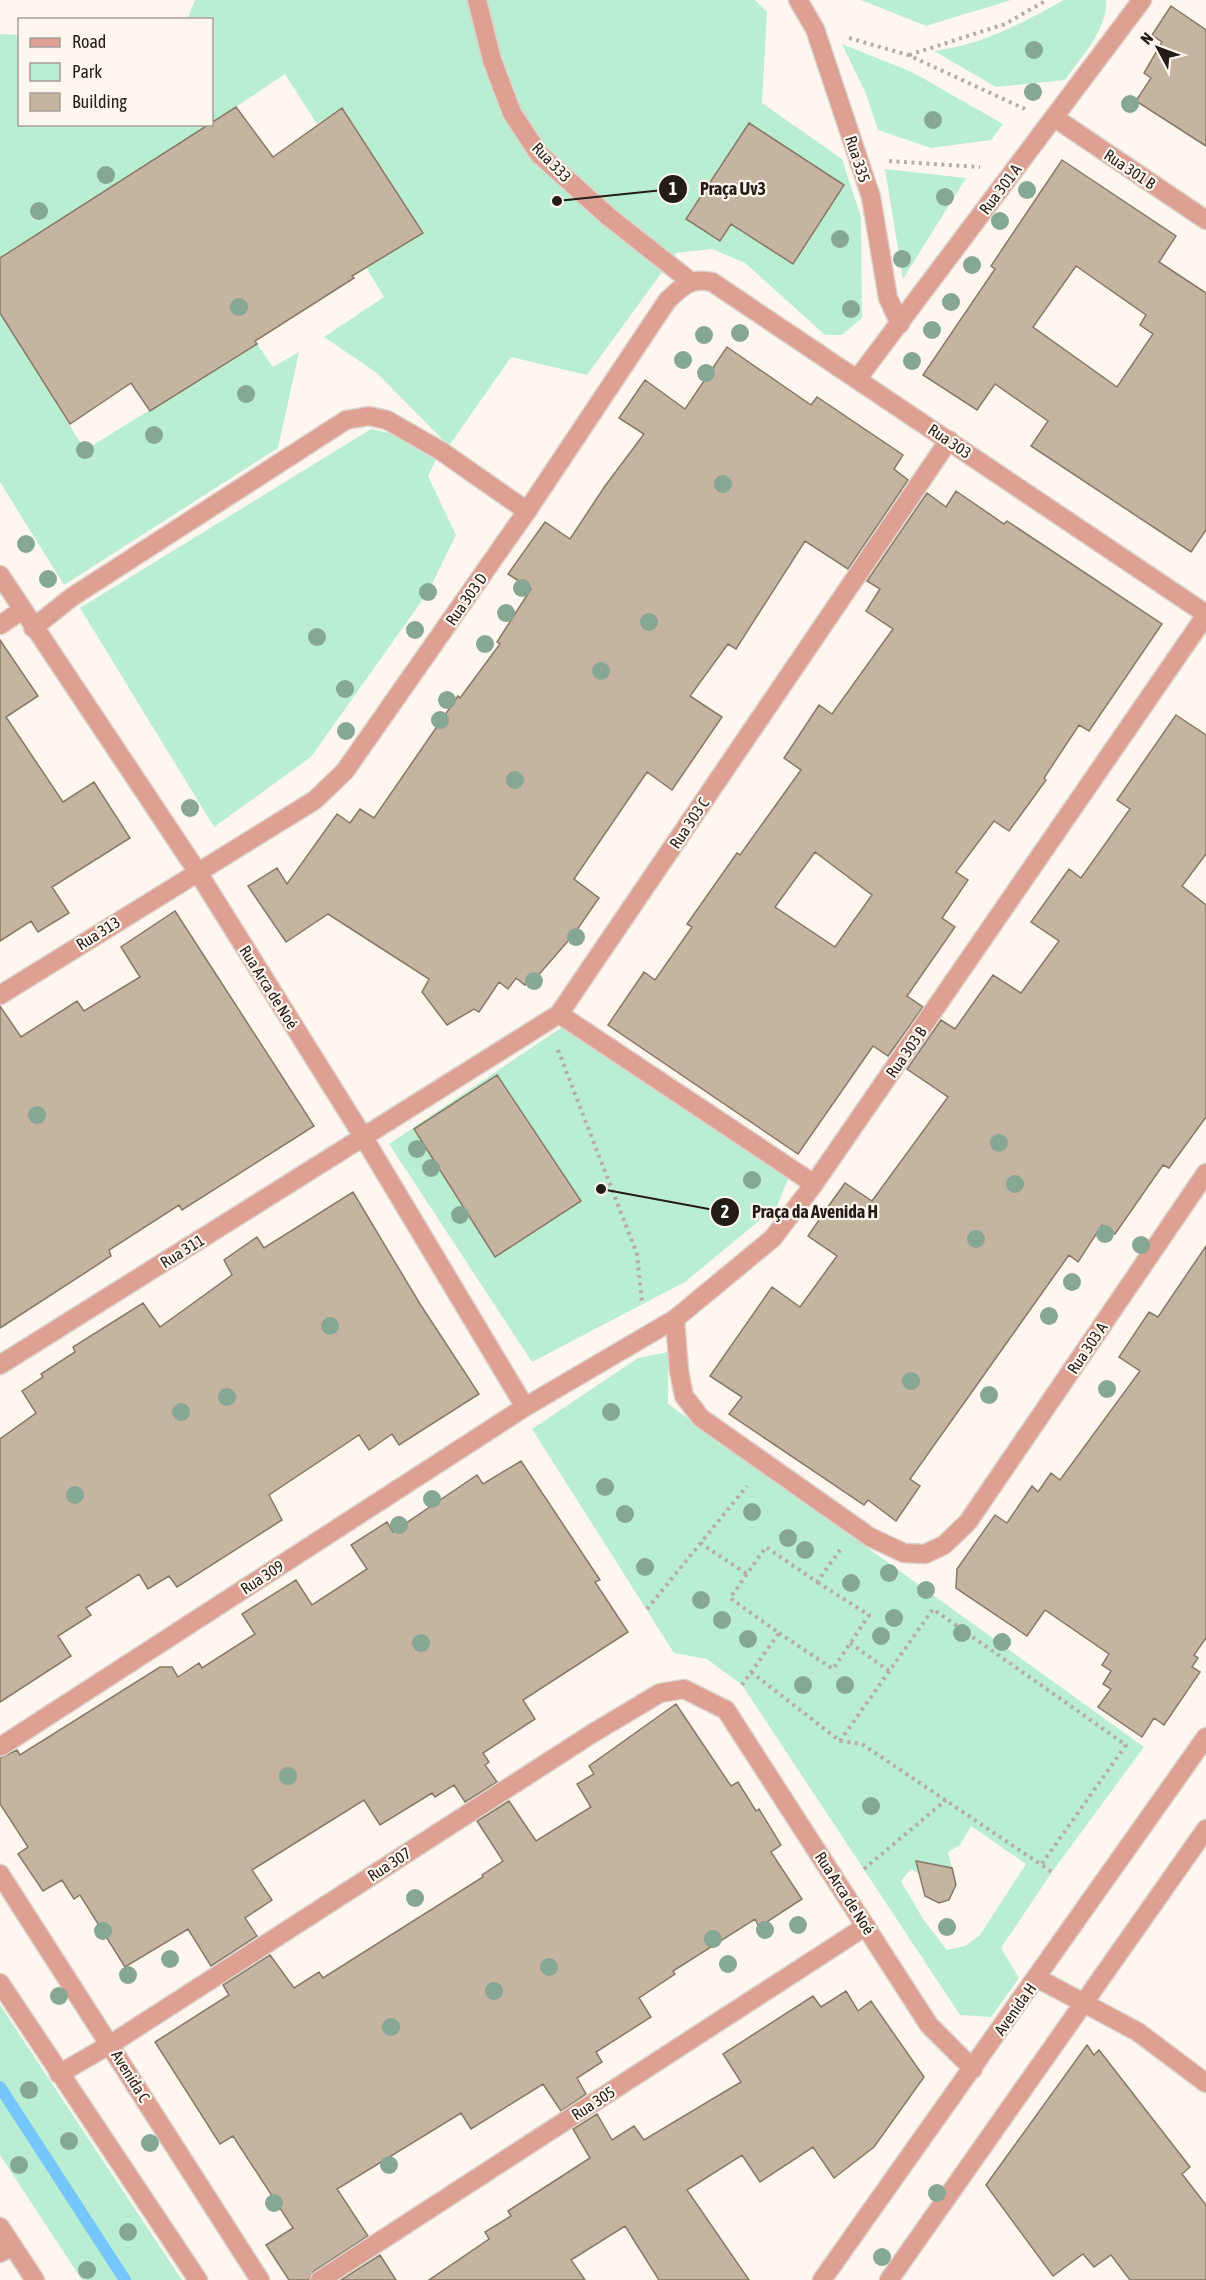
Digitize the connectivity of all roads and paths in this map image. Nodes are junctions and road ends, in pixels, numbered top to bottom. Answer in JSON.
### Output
{"nodes":[{"id":1,"x":477,"y":0,"type":"edge"},
{"id":2,"x":798,"y":0,"type":"edge"},
{"id":3,"x":1047,"y":0,"type":"edge"},
{"id":4,"x":1128,"y":0,"type":"edge"},
{"id":5,"x":1142,"y":0,"type":"edge"},
{"id":6,"x":1127,"y":20,"type":"junction"},
{"id":7,"x":815,"y":28,"type":"junction"},
{"id":8,"x":908,"y":55,"type":"junction"},
{"id":9,"x":1055,"y":118,"type":"junction"},
{"id":10,"x":858,"y":159,"type":"junction"},
{"id":11,"x":1016,"y":168,"type":"junction"},
{"id":12,"x":1206,"y":220,"type":"edge"},
{"id":13,"x":690,"y":281,"type":"junction"},
{"id":14,"x":900,"y":324,"type":"junction"},
{"id":15,"x":858,"y":378,"type":"junction"},
{"id":16,"x":949,"y":440,"type":"junction"},
{"id":17,"x":527,"y":511,"type":"junction"},
{"id":18,"x":0,"y":575,"type":"edge"},
{"id":19,"x":21,"y":611,"type":"junction"},
{"id":20,"x":1206,"y":615,"type":"edge"},
{"id":21,"x":0,"y":625,"type":"edge"},
{"id":22,"x":33,"y":628,"type":"junction"},
{"id":23,"x":197,"y":871,"type":"junction"},
{"id":24,"x":0,"y":995,"type":"edge"},
{"id":25,"x":554,"y":1018,"type":"junction"},
{"id":26,"x":364,"y":1138,"type":"junction"},
{"id":27,"x":1206,"y":1173,"type":"edge"},
{"id":28,"x":814,"y":1184,"type":"junction"},
{"id":29,"x":642,"y":1304,"type":"dead end"},
{"id":30,"x":675,"y":1319,"type":"junction"},
{"id":31,"x":0,"y":1365,"type":"edge"},
{"id":32,"x":525,"y":1407,"type":"junction"},
{"id":33,"x":752,"y":1480,"type":"dead end"},
{"id":34,"x":700,"y":1543,"type":"junction"},
{"id":35,"x":843,"y":1545,"type":"dead end"},
{"id":36,"x":747,"y":1574,"type":"junction"},
{"id":37,"x":817,"y":1582,"type":"junction"},
{"id":38,"x":647,"y":1610,"type":"dead end"},
{"id":39,"x":779,"y":1633,"type":"junction"},
{"id":40,"x":850,"y":1643,"type":"junction"},
{"id":41,"x":889,"y":1671,"type":"junction"},
{"id":42,"x":751,"y":1672,"type":"junction"},
{"id":43,"x":742,"y":1685,"type":"dead end"},
{"id":44,"x":726,"y":1710,"type":"joint"},
{"id":45,"x":1206,"y":1737,"type":"edge"},
{"id":46,"x":840,"y":1741,"type":"junction"},
{"id":47,"x":0,"y":1747,"type":"edge"},
{"id":48,"x":946,"y":1800,"type":"junction"},
{"id":49,"x":1206,"y":1829,"type":"edge"},
{"id":50,"x":1041,"y":1865,"type":"junction"},
{"id":51,"x":864,"y":1869,"type":"dead end"},
{"id":52,"x":1052,"y":1872,"type":"dead end"},
{"id":53,"x":0,"y":1874,"type":"edge"},
{"id":54,"x":866,"y":1926,"type":"junction"},
{"id":55,"x":1037,"y":1978,"type":"junction"},
{"id":56,"x":0,"y":1983,"type":"edge"},
{"id":57,"x":1083,"y":2003,"type":"junction"},
{"id":58,"x":111,"y":2044,"type":"junction"},
{"id":59,"x":973,"y":2069,"type":"junction"},
{"id":60,"x":59,"y":2074,"type":"junction"},
{"id":61,"x":1206,"y":2083,"type":"edge"},
{"id":62,"x":0,"y":2227,"type":"edge"},
{"id":63,"x":6,"y":2249,"type":"edge"},
{"id":64,"x":34,"y":2280,"type":"edge"},
{"id":65,"x":198,"y":2280,"type":"edge"},
{"id":66,"x":260,"y":2280,"type":"edge"},
{"id":67,"x":320,"y":2280,"type":"edge"},
{"id":68,"x":822,"y":2280,"type":"edge"},
{"id":69,"x":890,"y":2280,"type":"edge"}],
"edges":[{"from":1,"to":13,"type":"street","name":"Rua 333"},
{"from":2,"to":7,"type":"street","name":"Rua 335"},
{"from":3,"to":8,"type":"path"},
{"from":4,"to":6,"type":"street"},
{"from":5,"to":6,"type":"street","name":"Rua 301 A"},
{"from":6,"to":9,"type":"street","name":"Rua 301 A"},
{"from":7,"to":8,"type":"path"},
{"from":7,"to":10,"type":"street","name":"Rua 335"},
{"from":8,"to":9,"type":"path"},
{"from":9,"to":11,"type":"street","name":"Rua 301 A"},
{"from":9,"to":12,"type":"street","name":"Rua 301 B"},
{"from":10,"to":11,"type":"path"},
{"from":10,"to":14,"type":"street","name":"Rua 335"},
{"from":11,"to":14,"type":"street","name":"Rua 301 A"},
{"from":13,"to":15,"type":"street","name":"Rua 303"},
{"from":13,"to":17,"type":"street","name":"Rua 303 D"},
{"from":14,"to":15,"type":"street","name":"Rua 301 A"},
{"from":15,"to":16,"type":"street","name":"Rua 303"},
{"from":16,"to":20,"type":"street","name":"Rua 303"},
{"from":16,"to":25,"type":"street","name":"Rua 303 C"},
{"from":17,"to":22,"type":"street"},
{"from":17,"to":23,"type":"street","name":"Rua 303 D"},
{"from":18,"to":19,"type":"street","name":"Rua Arca de Noé"},
{"from":19,"to":21,"type":"street"},
{"from":19,"to":22,"type":"street","name":"Rua Arca de Noé"},
{"from":20,"to":28,"type":"street","name":"Rua 303 B"},
{"from":22,"to":23,"type":"street","name":"Rua Arca de Noé"},
{"from":23,"to":24,"type":"street","name":"Rua 313"},
{"from":23,"to":26,"type":"street","name":"Rua Arca de Noé"},
{"from":25,"to":26,"type":"street","name":"Rua 303 C"},
{"from":25,"to":28,"type":"street"},
{"from":25,"to":29,"type":"path"},
{"from":26,"to":31,"type":"street","name":"Rua 311"},
{"from":26,"to":32,"type":"street","name":"Rua Arca de Noé"},
{"from":27,"to":30,"type":"street","name":"Rua 303 A"},
{"from":28,"to":30,"type":"street","name":"Rua 303 B"},
{"from":30,"to":32,"type":"street","name":"Rua 303 B"},
{"from":32,"to":47,"type":"street","name":"Rua 309"},
{"from":33,"to":34,"type":"path"},
{"from":34,"to":36,"type":"path"},
{"from":34,"to":38,"type":"path"},
{"from":35,"to":37,"type":"path"},
{"from":36,"to":37,"type":"path"},
{"from":36,"to":39,"type":"path"},
{"from":37,"to":40,"type":"path"},
{"from":39,"to":40,"type":"path"},
{"from":39,"to":42,"type":"path"},
{"from":40,"to":41,"type":"path"},
{"from":41,"to":46,"type":"path"},
{"from":41,"to":50,"type":"path"},
{"from":42,"to":43,"type":"path"},
{"from":42,"to":46,"type":"path"},
{"from":44,"to":54,"type":"street","name":"Rua Arca de Noé"},
{"from":44,"to":58,"type":"street","name":"Rua 307"},
{"from":45,"to":55,"type":"street","name":"Avenida H"},
{"from":46,"to":48,"type":"path"},
{"from":48,"to":50,"type":"path"},
{"from":48,"to":51,"type":"path"},
{"from":49,"to":57,"type":"street"},
{"from":50,"to":52,"type":"path"},
{"from":53,"to":58,"type":"street","name":"Avenida C"},
{"from":54,"to":59,"type":"street","name":"Rua Arca de Noé"},
{"from":54,"to":67,"type":"street","name":"Rua 305"},
{"from":55,"to":57,"type":"street"},
{"from":55,"to":59,"type":"street","name":"Avenida H"},
{"from":56,"to":60,"type":"street"},
{"from":57,"to":61,"type":"street"},
{"from":57,"to":69,"type":"street"},
{"from":58,"to":60,"type":"street","name":"Rua 307"},
{"from":58,"to":66,"type":"street","name":"Avenida C"},
{"from":59,"to":68,"type":"street","name":"Avenida H"},
{"from":60,"to":65,"type":"street"},
{"from":62,"to":63,"type":"street"},
{"from":63,"to":64,"type":"street"}]}
